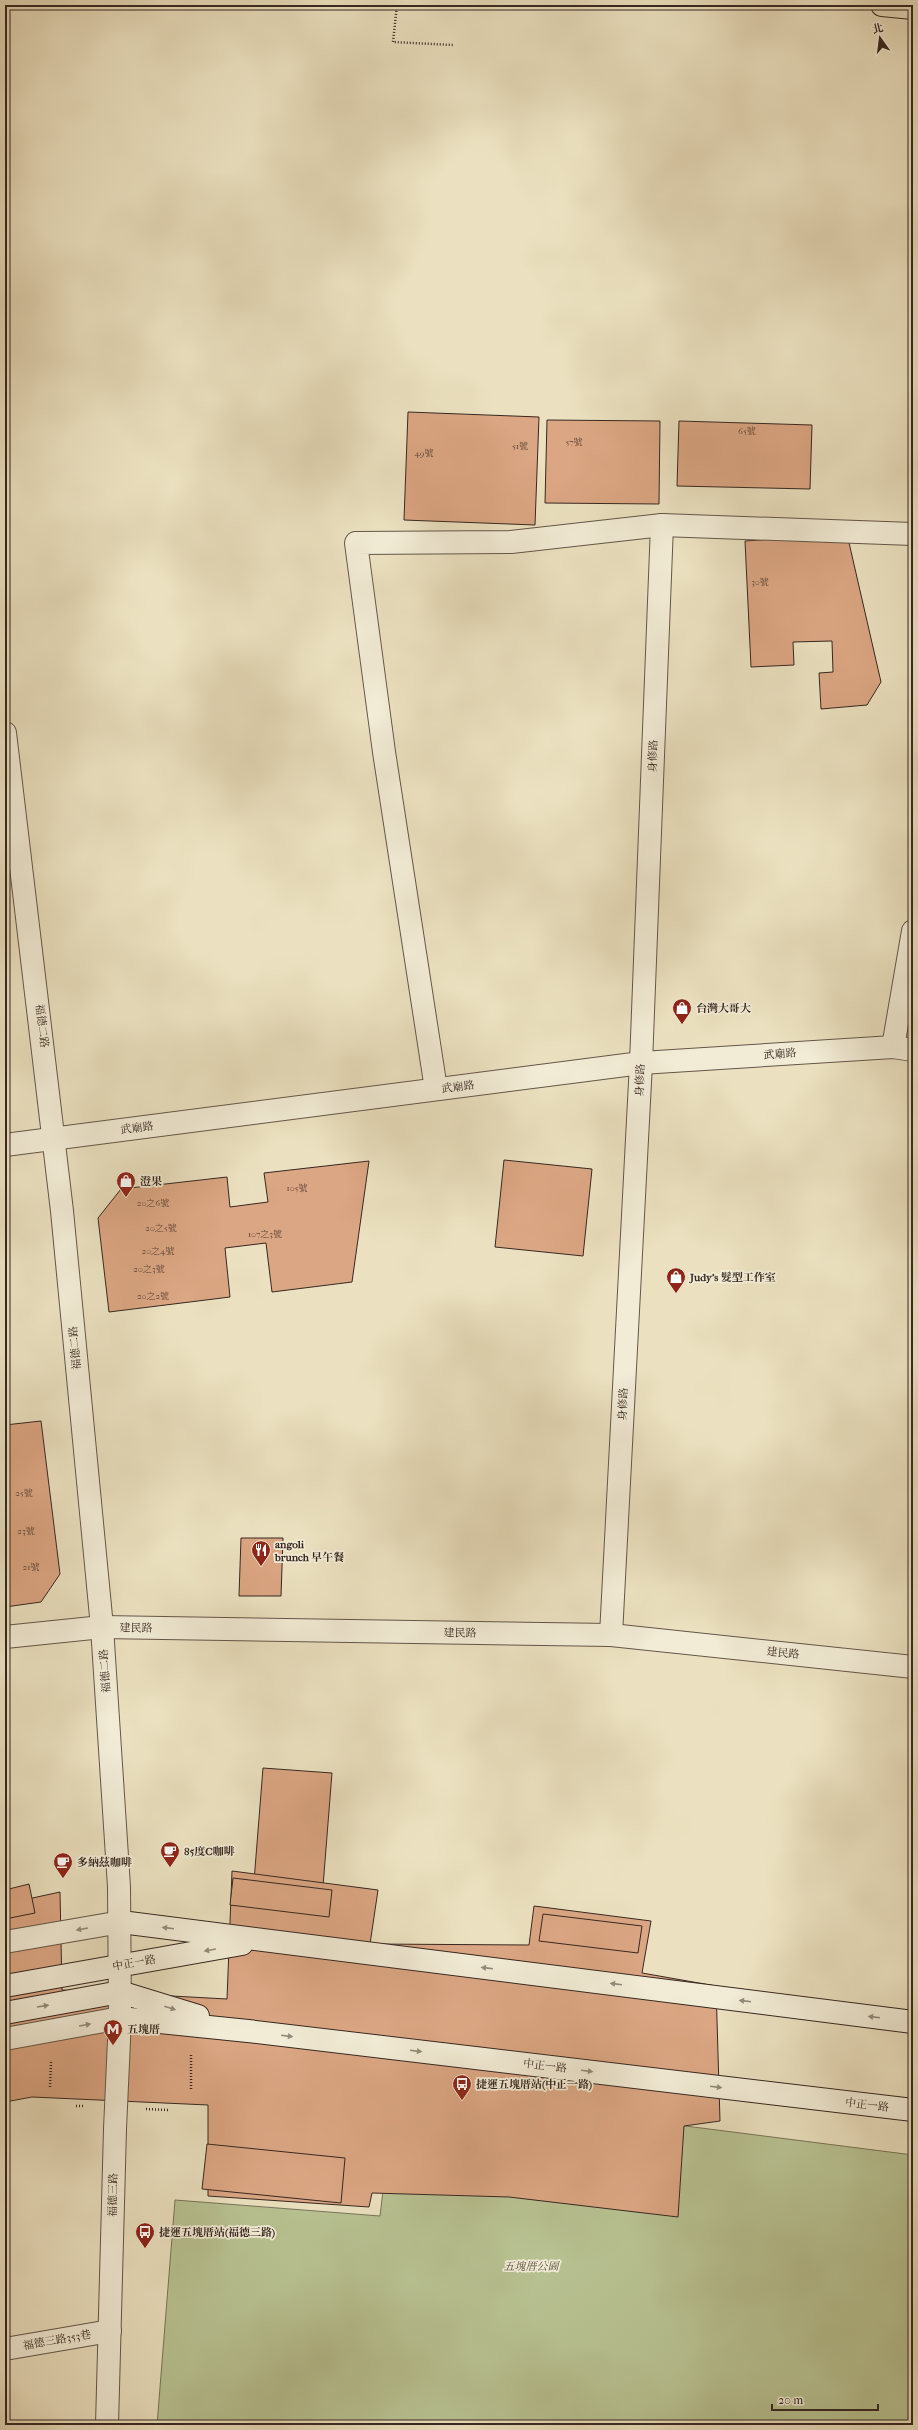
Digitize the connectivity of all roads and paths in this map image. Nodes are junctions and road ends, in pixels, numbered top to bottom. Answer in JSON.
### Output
{"nodes":[{"id":1,"x":397,"y":5,"type":"edge"},
{"id":2,"x":882,"y":5,"type":"edge"},
{"id":3,"x":913,"y":8,"type":"edge"},
{"id":4,"x":453,"y":45,"type":"dead end"},
{"id":5,"x":662,"y":525,"type":"junction"},
{"id":6,"x":913,"y":534,"type":"edge"},
{"id":7,"x":5,"y":733,"type":"edge"},
{"id":8,"x":913,"y":931,"type":"edge"},
{"id":9,"x":903,"y":1048,"type":"edge"},
{"id":10,"x":641,"y":1063,"type":"junction"},
{"id":11,"x":436,"y":1090,"type":"junction"},
{"id":12,"x":54,"y":1139,"type":"junction"},
{"id":13,"x":5,"y":1145,"type":"edge"},
{"id":14,"x":102,"y":1627,"type":"junction"},
{"id":15,"x":611,"y":1635,"type":"junction"},
{"id":16,"x":5,"y":1637,"type":"edge"},
{"id":17,"x":913,"y":1667,"type":"edge"},
{"id":18,"x":121,"y":1922,"type":"junction"},
{"id":19,"x":262,"y":1940,"type":"junction"},
{"id":20,"x":5,"y":1942,"type":"edge"},
{"id":21,"x":120,"y":1966,"type":"junction"},
{"id":22,"x":5,"y":1986,"type":"edge"},
{"id":23,"x":120,"y":1992,"type":"junction"},
{"id":24,"x":5,"y":2013,"type":"edge"},
{"id":25,"x":120,"y":2018,"type":"junction"},
{"id":26,"x":913,"y":2022,"type":"edge"},
{"id":27,"x":248,"y":2031,"type":"junction"},
{"id":28,"x":5,"y":2039,"type":"edge"},
{"id":29,"x":913,"y":2110,"type":"edge"},
{"id":30,"x":110,"y":2331,"type":"junction"},
{"id":31,"x":5,"y":2349,"type":"edge"},
{"id":32,"x":106,"y":2425,"type":"edge"}],
"edges":[{"from":1,"to":4,"type":"path"},
{"from":2,"to":3,"type":"main road"},
{"from":5,"to":6,"type":"street"},
{"from":5,"to":10,"type":"street","name":"身修路"},
{"from":5,"to":11,"type":"street"},
{"from":7,"to":12,"type":"street","name":"福德二路"},
{"from":8,"to":9,"type":"street"},
{"from":9,"to":10,"type":"street","name":"武廟路"},
{"from":10,"to":11,"type":"street","name":"武廟路"},
{"from":10,"to":15,"type":"street","name":"身修路"},
{"from":11,"to":12,"type":"street","name":"武廟路"},
{"from":12,"to":13,"type":"street","name":"武廟路"},
{"from":12,"to":14,"type":"street","name":"福德二路"},
{"from":14,"to":15,"type":"street","name":"建民路"},
{"from":14,"to":16,"type":"street","name":"建民路"},
{"from":14,"to":18,"type":"street","name":"福德二路"},
{"from":15,"to":17,"type":"street","name":"建民路"},
{"from":19,"to":18,"type":"street","name":"中正一路","one_way":true},
{"from":18,"to":20,"type":"street","name":"中正一路","one_way":true},
{"from":18,"to":21,"type":"street","name":"福德二路"},
{"from":19,"to":21,"type":"street","name":"中正一路","one_way":true},
{"from":26,"to":19,"type":"street","name":"中正一路","one_way":true},
{"from":21,"to":22,"type":"street","name":"中正一路"},
{"from":21,"to":23,"type":"street","name":"福德三路"},
{"from":24,"to":23,"type":"street","name":"中正一路","one_way":true},
{"from":23,"to":25,"type":"street","name":"福德三路"},
{"from":23,"to":27,"type":"street","name":"中正一路","one_way":true},
{"from":25,"to":27,"type":"street","name":"中正一路"},
{"from":28,"to":25,"type":"street","name":"中正一路","one_way":true},
{"from":25,"to":30,"type":"street","name":"福德三路"},
{"from":27,"to":29,"type":"street","name":"中正一路","one_way":true},
{"from":30,"to":31,"type":"street","name":"福德三路353巷"},
{"from":30,"to":32,"type":"street","name":"福德三路"}]}
